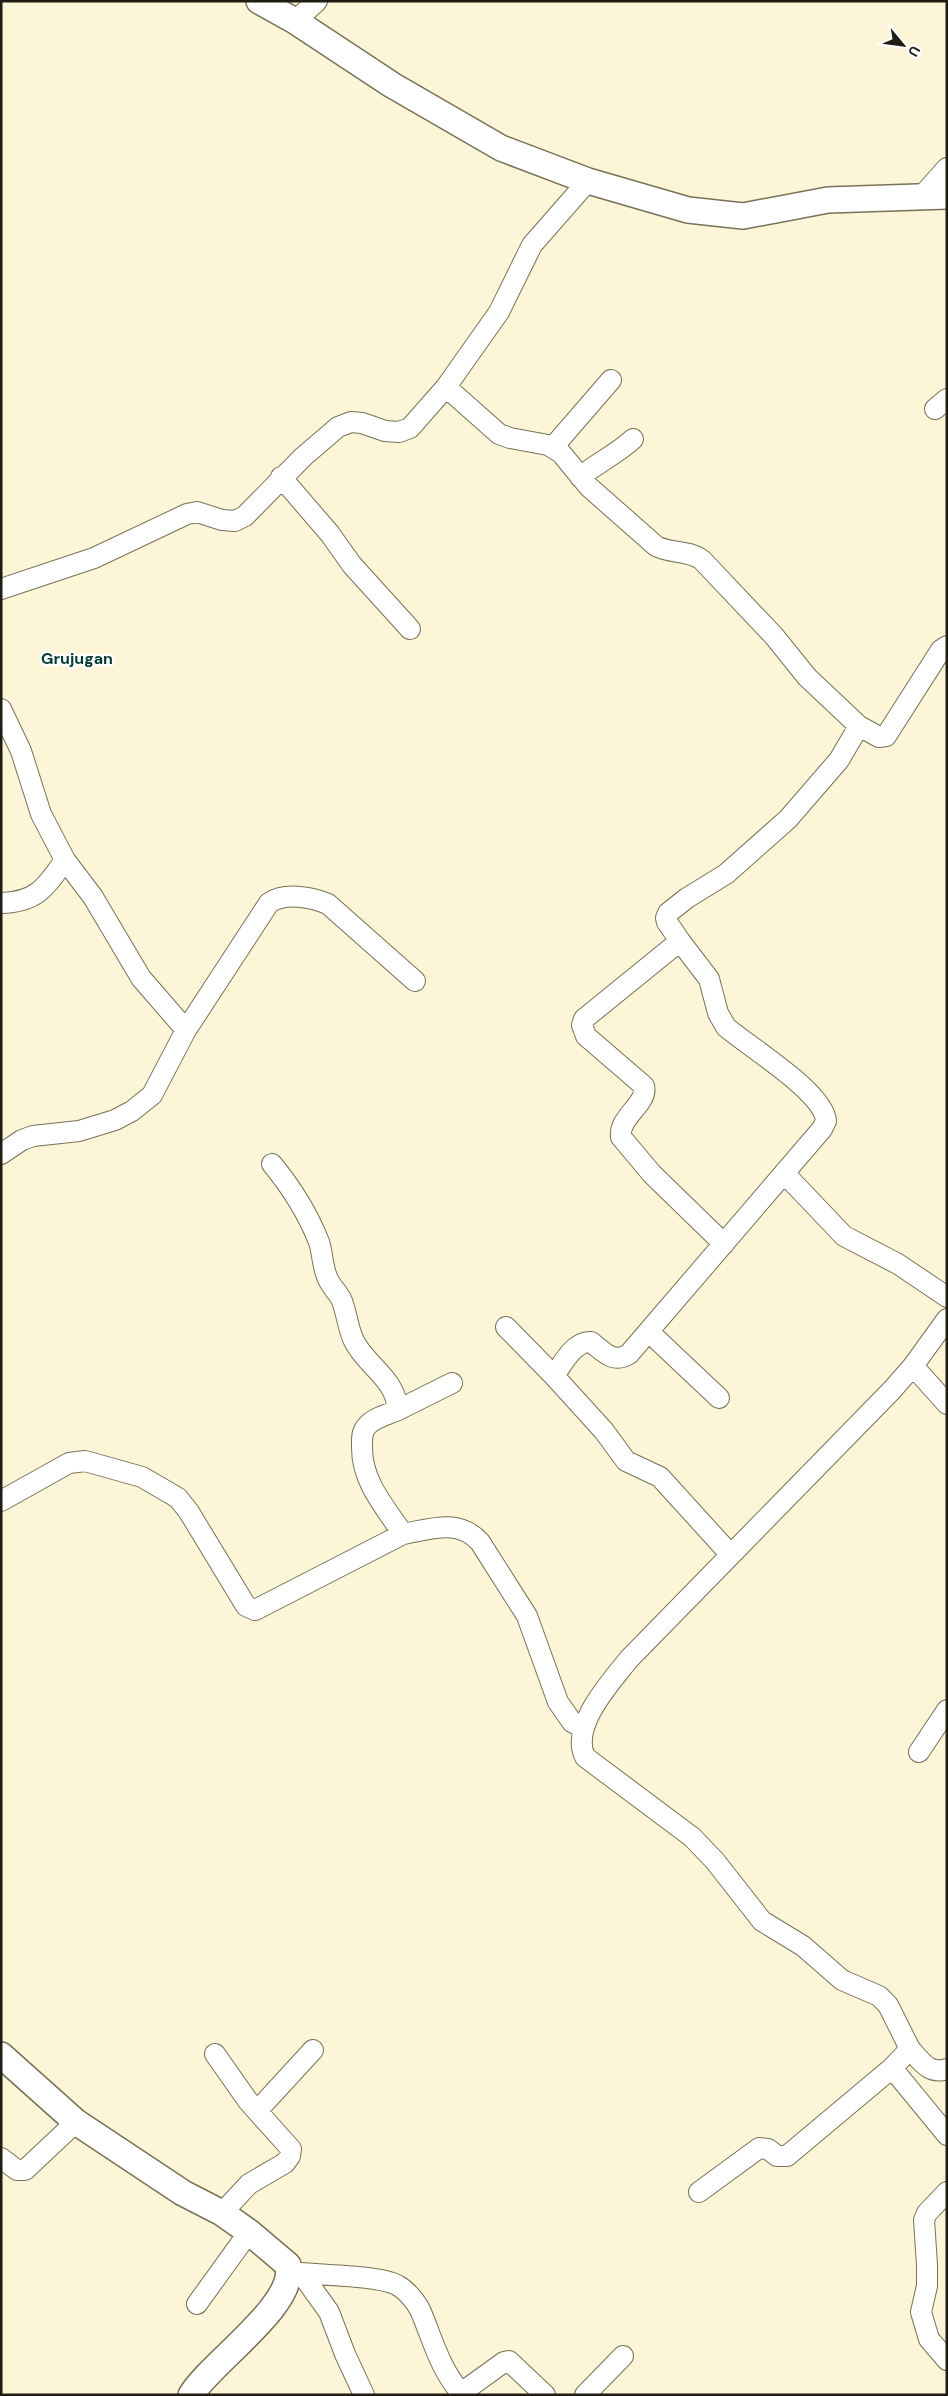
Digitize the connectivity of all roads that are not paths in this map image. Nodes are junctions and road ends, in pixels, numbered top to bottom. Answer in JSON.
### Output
{"nodes":[{"id":1,"x":259,"y":1,"type":"edge"},
{"id":2,"x":317,"y":1,"type":"edge"},
{"id":3,"x":295,"y":21,"type":"junction"},
{"id":4,"x":947,"y":168,"type":"edge"},
{"id":5,"x":588,"y":181,"type":"junction"},
{"id":6,"x":922,"y":196,"type":"junction"},
{"id":7,"x":947,"y":196,"type":"edge"},
{"id":8,"x":611,"y":380,"type":"dead end"},
{"id":9,"x":446,"y":387,"type":"junction"},
{"id":10,"x":633,"y":439,"type":"dead end"},
{"id":11,"x":553,"y":447,"type":"junction"},
{"id":12,"x":281,"y":477,"type":"junction"},
{"id":13,"x":580,"y":477,"type":"junction"},
{"id":14,"x":1,"y":590,"type":"edge"},
{"id":15,"x":410,"y":629,"type":"dead end"},
{"id":16,"x":947,"y":646,"type":"edge"},
{"id":17,"x":1,"y":708,"type":"edge"},
{"id":18,"x":859,"y":726,"type":"junction"},
{"id":19,"x":65,"y":860,"type":"junction"},
{"id":20,"x":1,"y":903,"type":"edge"},
{"id":21,"x":680,"y":941,"type":"junction"},
{"id":22,"x":415,"y":981,"type":"dead end"},
{"id":23,"x":186,"y":1030,"type":"junction"},
{"id":24,"x":1,"y":1154,"type":"edge"},
{"id":25,"x":272,"y":1164,"type":"dead end"},
{"id":26,"x":784,"y":1173,"type":"junction"},
{"id":27,"x":724,"y":1244,"type":"junction"},
{"id":28,"x":947,"y":1297,"type":"edge"},
{"id":29,"x":947,"y":1319,"type":"edge"},
{"id":30,"x":506,"y":1327,"type":"dead end"},
{"id":31,"x":650,"y":1332,"type":"junction"},
{"id":32,"x":913,"y":1366,"type":"junction"},
{"id":33,"x":554,"y":1376,"type":"junction"},
{"id":34,"x":452,"y":1383,"type":"dead end"},
{"id":35,"x":718,"y":1398,"type":"dead end"},
{"id":36,"x":947,"y":1404,"type":"edge"},
{"id":37,"x":398,"y":1410,"type":"junction"},
{"id":38,"x":1,"y":1501,"type":"edge"},
{"id":39,"x":403,"y":1534,"type":"junction"},
{"id":40,"x":730,"y":1554,"type":"junction"},
{"id":41,"x":947,"y":1710,"type":"edge"},
{"id":42,"x":583,"y":1728,"type":"junction"},
{"id":43,"x":918,"y":1752,"type":"dead end"},
{"id":44,"x":910,"y":2049,"type":"junction"},
{"id":45,"x":313,"y":2050,"type":"dead end"},
{"id":46,"x":215,"y":2054,"type":"dead end"},
{"id":47,"x":1,"y":2055,"type":"edge"},
{"id":48,"x":892,"y":2068,"type":"junction"},
{"id":49,"x":947,"y":2069,"type":"edge"},
{"id":50,"x":257,"y":2111,"type":"junction"},
{"id":51,"x":76,"y":2122,"type":"junction"},
{"id":52,"x":947,"y":2136,"type":"edge"},
{"id":53,"x":1,"y":2158,"type":"edge"},
{"id":54,"x":699,"y":2192,"type":"dead end"},
{"id":55,"x":947,"y":2192,"type":"edge"},
{"id":56,"x":222,"y":2213,"type":"junction"},
{"id":57,"x":249,"y":2232,"type":"junction"},
{"id":58,"x":295,"y":2273,"type":"junction"},
{"id":59,"x":197,"y":2304,"type":"dead end"},
{"id":60,"x":623,"y":2356,"type":"dead end"},
{"id":61,"x":947,"y":2360,"type":"edge"},
{"id":62,"x":461,"y":2394,"type":"edge"},
{"id":63,"x":190,"y":2395,"type":"edge"},
{"id":64,"x":364,"y":2395,"type":"edge"},
{"id":65,"x":545,"y":2395,"type":"edge"},
{"id":66,"x":585,"y":2395,"type":"edge"}],
"edges":[{"from":1,"to":3,"type":"street"},
{"from":2,"to":3,"type":"street"},
{"from":3,"to":5,"type":"street"},
{"from":4,"to":6,"type":"street"},
{"from":5,"to":6,"type":"street"},
{"from":5,"to":9,"type":"street"},
{"from":6,"to":7,"type":"street"},
{"from":8,"to":11,"type":"street"},
{"from":9,"to":11,"type":"street"},
{"from":9,"to":12,"type":"street"},
{"from":10,"to":13,"type":"street"},
{"from":11,"to":13,"type":"street"},
{"from":12,"to":14,"type":"street"},
{"from":12,"to":15,"type":"street"},
{"from":13,"to":18,"type":"street"},
{"from":16,"to":18,"type":"street"},
{"from":17,"to":19,"type":"street"},
{"from":18,"to":21,"type":"street"},
{"from":19,"to":20,"type":"street"},
{"from":19,"to":23,"type":"street"},
{"from":21,"to":26,"type":"street"},
{"from":21,"to":27,"type":"street"},
{"from":22,"to":23,"type":"street"},
{"from":23,"to":24,"type":"street"},
{"from":25,"to":37,"type":"street"},
{"from":26,"to":27,"type":"street"},
{"from":26,"to":28,"type":"street"},
{"from":27,"to":31,"type":"street"},
{"from":29,"to":32,"type":"street"},
{"from":30,"to":33,"type":"street"},
{"from":31,"to":33,"type":"street"},
{"from":31,"to":35,"type":"street"},
{"from":32,"to":36,"type":"street"},
{"from":32,"to":40,"type":"street"},
{"from":33,"to":40,"type":"street"},
{"from":34,"to":37,"type":"street"},
{"from":37,"to":39,"type":"street"},
{"from":38,"to":39,"type":"street"},
{"from":39,"to":42,"type":"street"},
{"from":40,"to":42,"type":"street"},
{"from":41,"to":43,"type":"street"},
{"from":42,"to":44,"type":"street"},
{"from":44,"to":48,"type":"street"},
{"from":44,"to":49,"type":"street"},
{"from":45,"to":50,"type":"street"},
{"from":46,"to":50,"type":"street"},
{"from":47,"to":51,"type":"street"},
{"from":48,"to":52,"type":"street"},
{"from":48,"to":54,"type":"street"},
{"from":50,"to":56,"type":"street"},
{"from":51,"to":53,"type":"street"},
{"from":51,"to":56,"type":"street"},
{"from":55,"to":61,"type":"street"},
{"from":56,"to":57,"type":"street"},
{"from":57,"to":58,"type":"street"},
{"from":57,"to":59,"type":"street"},
{"from":58,"to":62,"type":"street"},
{"from":58,"to":63,"type":"street"},
{"from":58,"to":64,"type":"street"},
{"from":60,"to":66,"type":"street"},
{"from":62,"to":65,"type":"street"}]}
